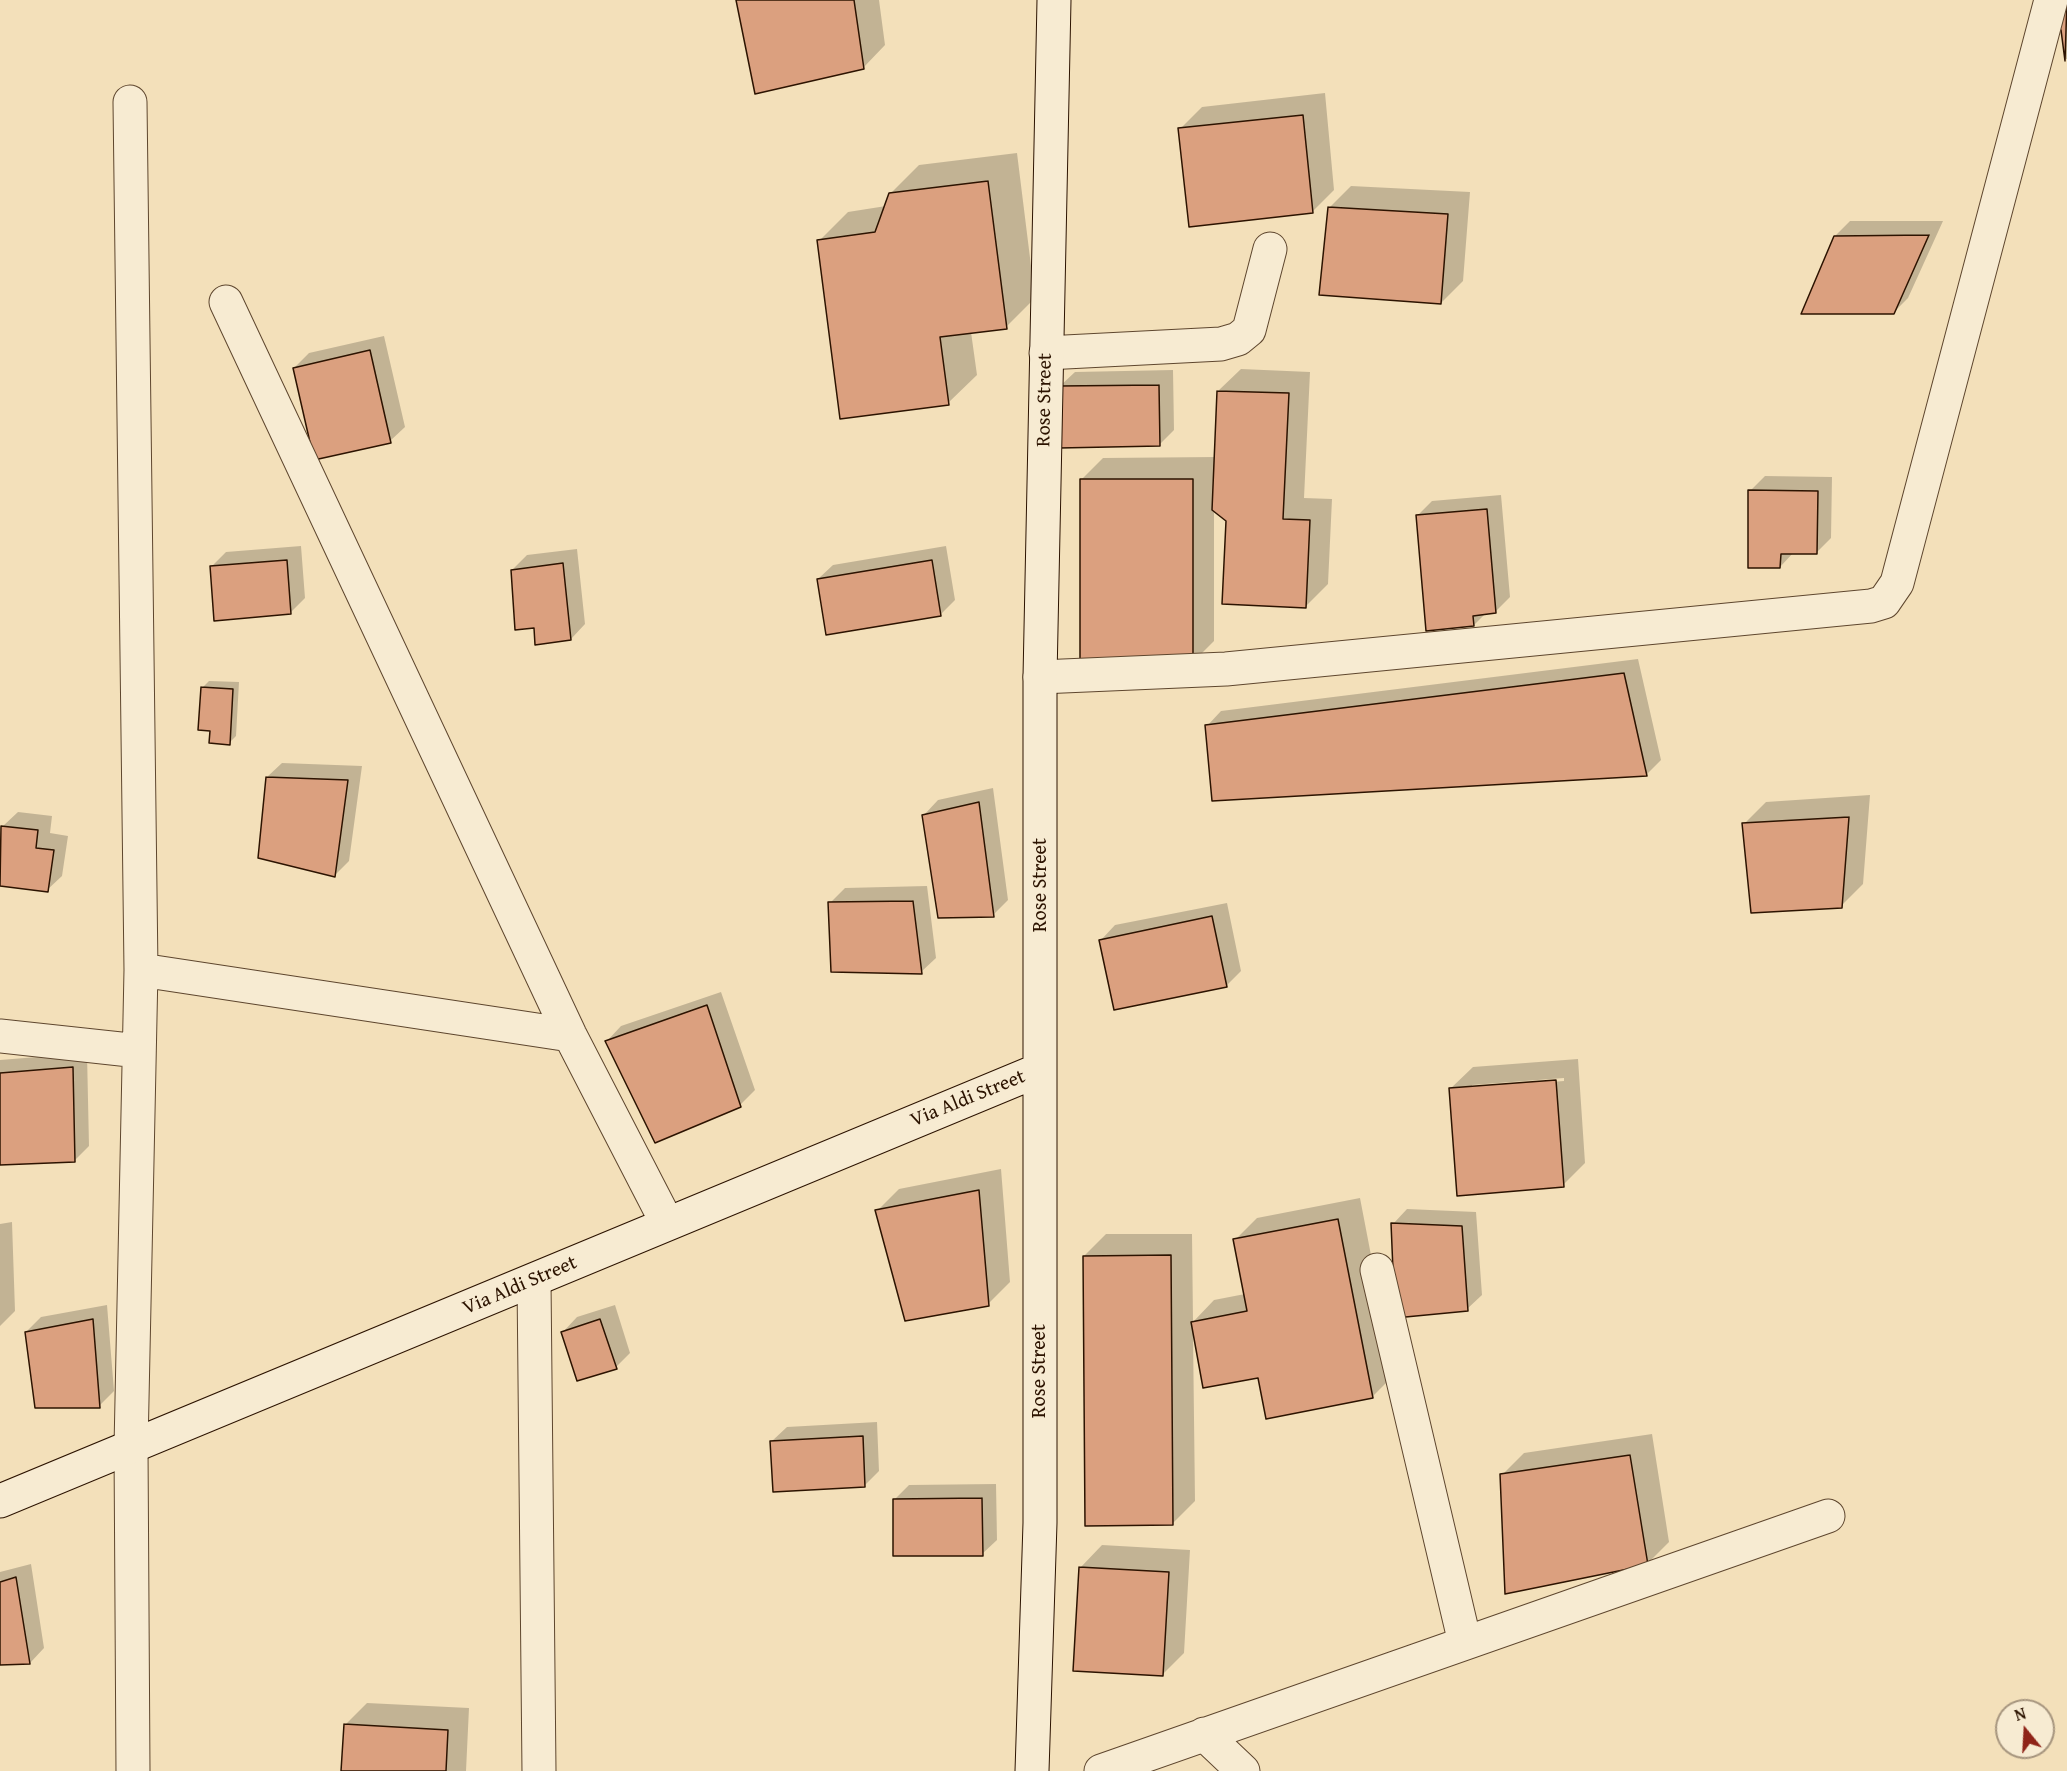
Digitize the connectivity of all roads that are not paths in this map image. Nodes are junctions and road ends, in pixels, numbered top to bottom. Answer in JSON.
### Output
{"nodes":[{"id":1,"x":1054,"y":0,"type":"edge"},
{"id":2,"x":2050,"y":0,"type":"edge"},
{"id":3,"x":130,"y":102,"type":"dead end"},
{"id":4,"x":1270,"y":249,"type":"dead end"},
{"id":5,"x":226,"y":302,"type":"dead end"},
{"id":6,"x":1046,"y":353,"type":"junction"},
{"id":7,"x":1040,"y":677,"type":"junction"},
{"id":8,"x":141,"y":970,"type":"junction"},
{"id":9,"x":570,"y":1035,"type":"junction"},
{"id":10,"x":0,"y":1036,"type":"edge"},
{"id":11,"x":139,"y":1051,"type":"junction"},
{"id":12,"x":1039,"y":1070,"type":"junction"},
{"id":13,"x":667,"y":1223,"type":"junction"},
{"id":14,"x":1377,"y":1270,"type":"dead end"},
{"id":15,"x":534,"y":1281,"type":"junction"},
{"id":16,"x":131,"y":1447,"type":"junction"},
{"id":17,"x":0,"y":1502,"type":"edge"},
{"id":18,"x":1828,"y":1516,"type":"dead end"},
{"id":19,"x":1465,"y":1643,"type":"junction"},
{"id":20,"x":1204,"y":1734,"type":"junction"},
{"id":21,"x":133,"y":1771,"type":"edge"},
{"id":22,"x":539,"y":1771,"type":"edge"},
{"id":23,"x":1032,"y":1771,"type":"edge"},
{"id":24,"x":1101,"y":1771,"type":"edge"},
{"id":25,"x":1243,"y":1771,"type":"edge"}],
"edges":[{"from":1,"to":6,"type":"street","name":"Rose Street"},
{"from":2,"to":7,"type":"street"},
{"from":3,"to":8,"type":"street"},
{"from":4,"to":6,"type":"street"},
{"from":5,"to":9,"type":"street"},
{"from":6,"to":7,"type":"street","name":"Rose Street"},
{"from":7,"to":12,"type":"street","name":"Rose Street"},
{"from":8,"to":9,"type":"street"},
{"from":8,"to":11,"type":"street"},
{"from":9,"to":13,"type":"street"},
{"from":10,"to":11,"type":"street"},
{"from":11,"to":16,"type":"street"},
{"from":12,"to":13,"type":"street","name":"Via Aldi Street"},
{"from":12,"to":23,"type":"street","name":"Rose Street"},
{"from":13,"to":15,"type":"street","name":"Via Aldi Street"},
{"from":14,"to":19,"type":"street"},
{"from":15,"to":16,"type":"street","name":"Via Aldi Street"},
{"from":15,"to":22,"type":"street"},
{"from":16,"to":17,"type":"street","name":"Via Aldi Street"},
{"from":16,"to":21,"type":"street"},
{"from":18,"to":19,"type":"street"},
{"from":19,"to":20,"type":"street"},
{"from":20,"to":24,"type":"street"},
{"from":20,"to":25,"type":"street"}]}
